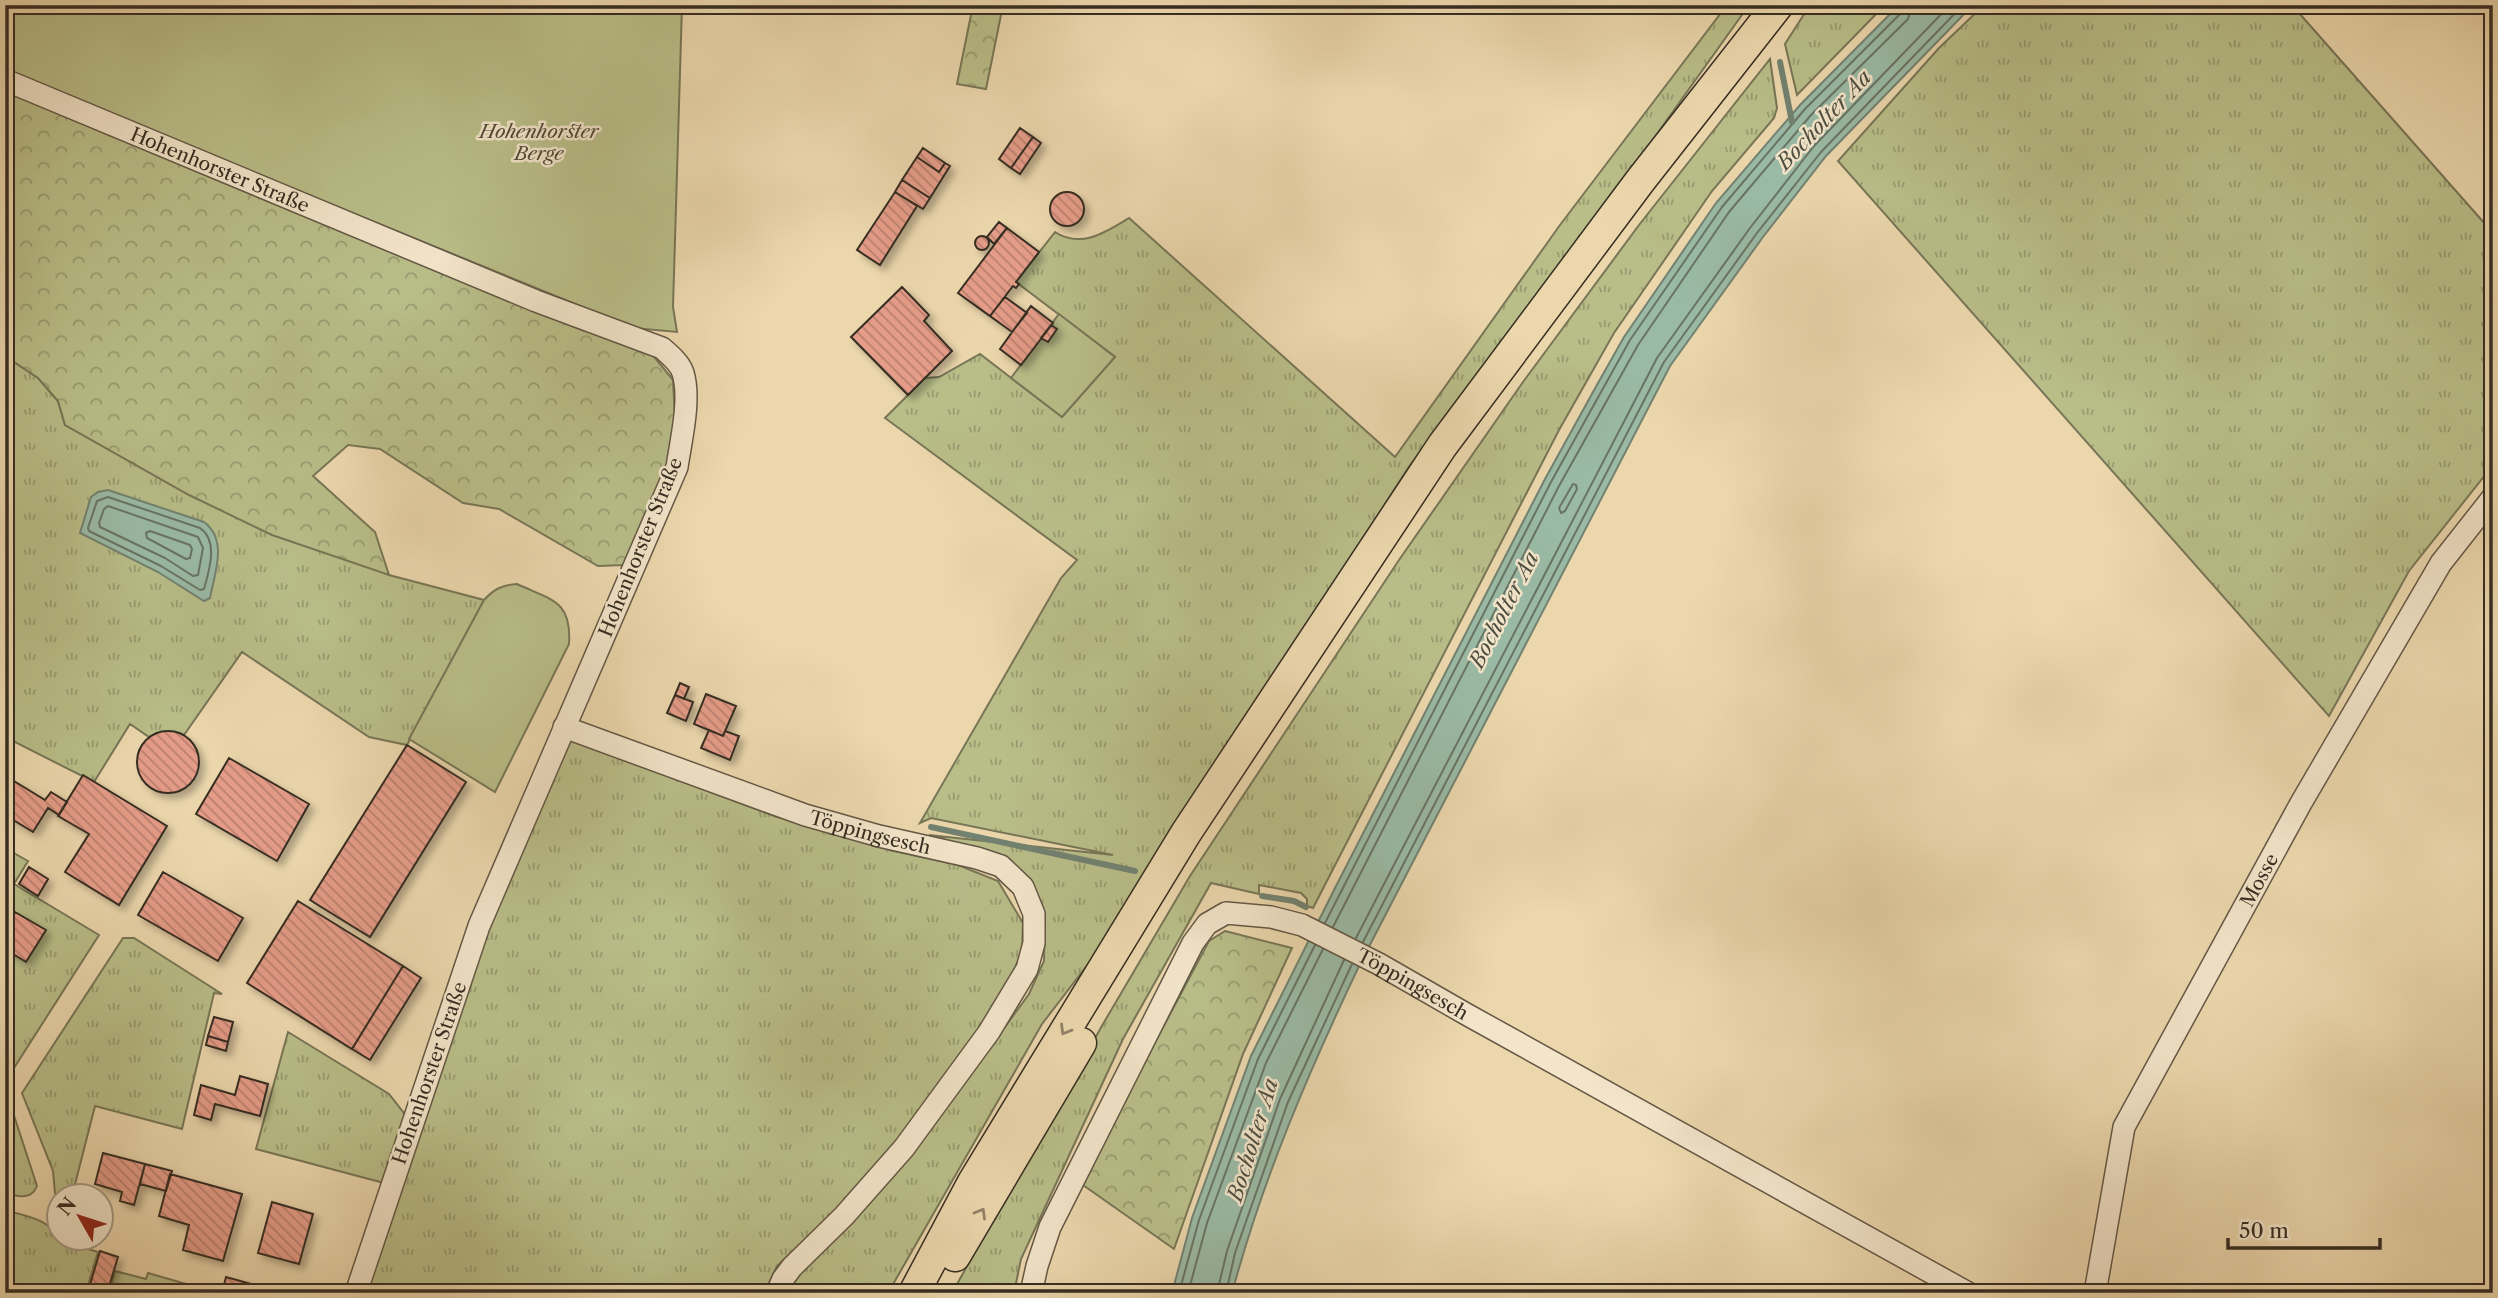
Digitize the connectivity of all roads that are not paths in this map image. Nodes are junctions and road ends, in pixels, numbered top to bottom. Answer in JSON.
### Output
{"nodes":[{"id":1,"x":1778,"y":5,"type":"edge"},
{"id":2,"x":1797,"y":5,"type":"edge"},
{"id":3,"x":5,"y":80,"type":"edge"},
{"id":4,"x":2493,"y":497,"type":"edge"},
{"id":5,"x":564,"y":727,"type":"junction"},
{"id":6,"x":356,"y":1293,"type":"edge"},
{"id":7,"x":777,"y":1293,"type":"edge"},
{"id":8,"x":914,"y":1293,"type":"edge"},
{"id":9,"x":934,"y":1293,"type":"edge"},
{"id":10,"x":1031,"y":1293,"type":"edge"},
{"id":11,"x":1968,"y":1293,"type":"edge"},
{"id":12,"x":2095,"y":1293,"type":"edge"}],
"edges":[{"from":1,"to":8,"type":"highway","one_way":true},
{"from":9,"to":2,"type":"highway","one_way":true},
{"from":3,"to":5,"type":"street","name":"Hohenhorster Straße"},
{"from":4,"to":12,"type":"street","name":"Mosse"},
{"from":5,"to":6,"type":"street","name":"Hohenhorster Straße"},
{"from":5,"to":7,"type":"street","name":"Töppingsesch"},
{"from":10,"to":11,"type":"street","name":"Töppingsesch"}]}
